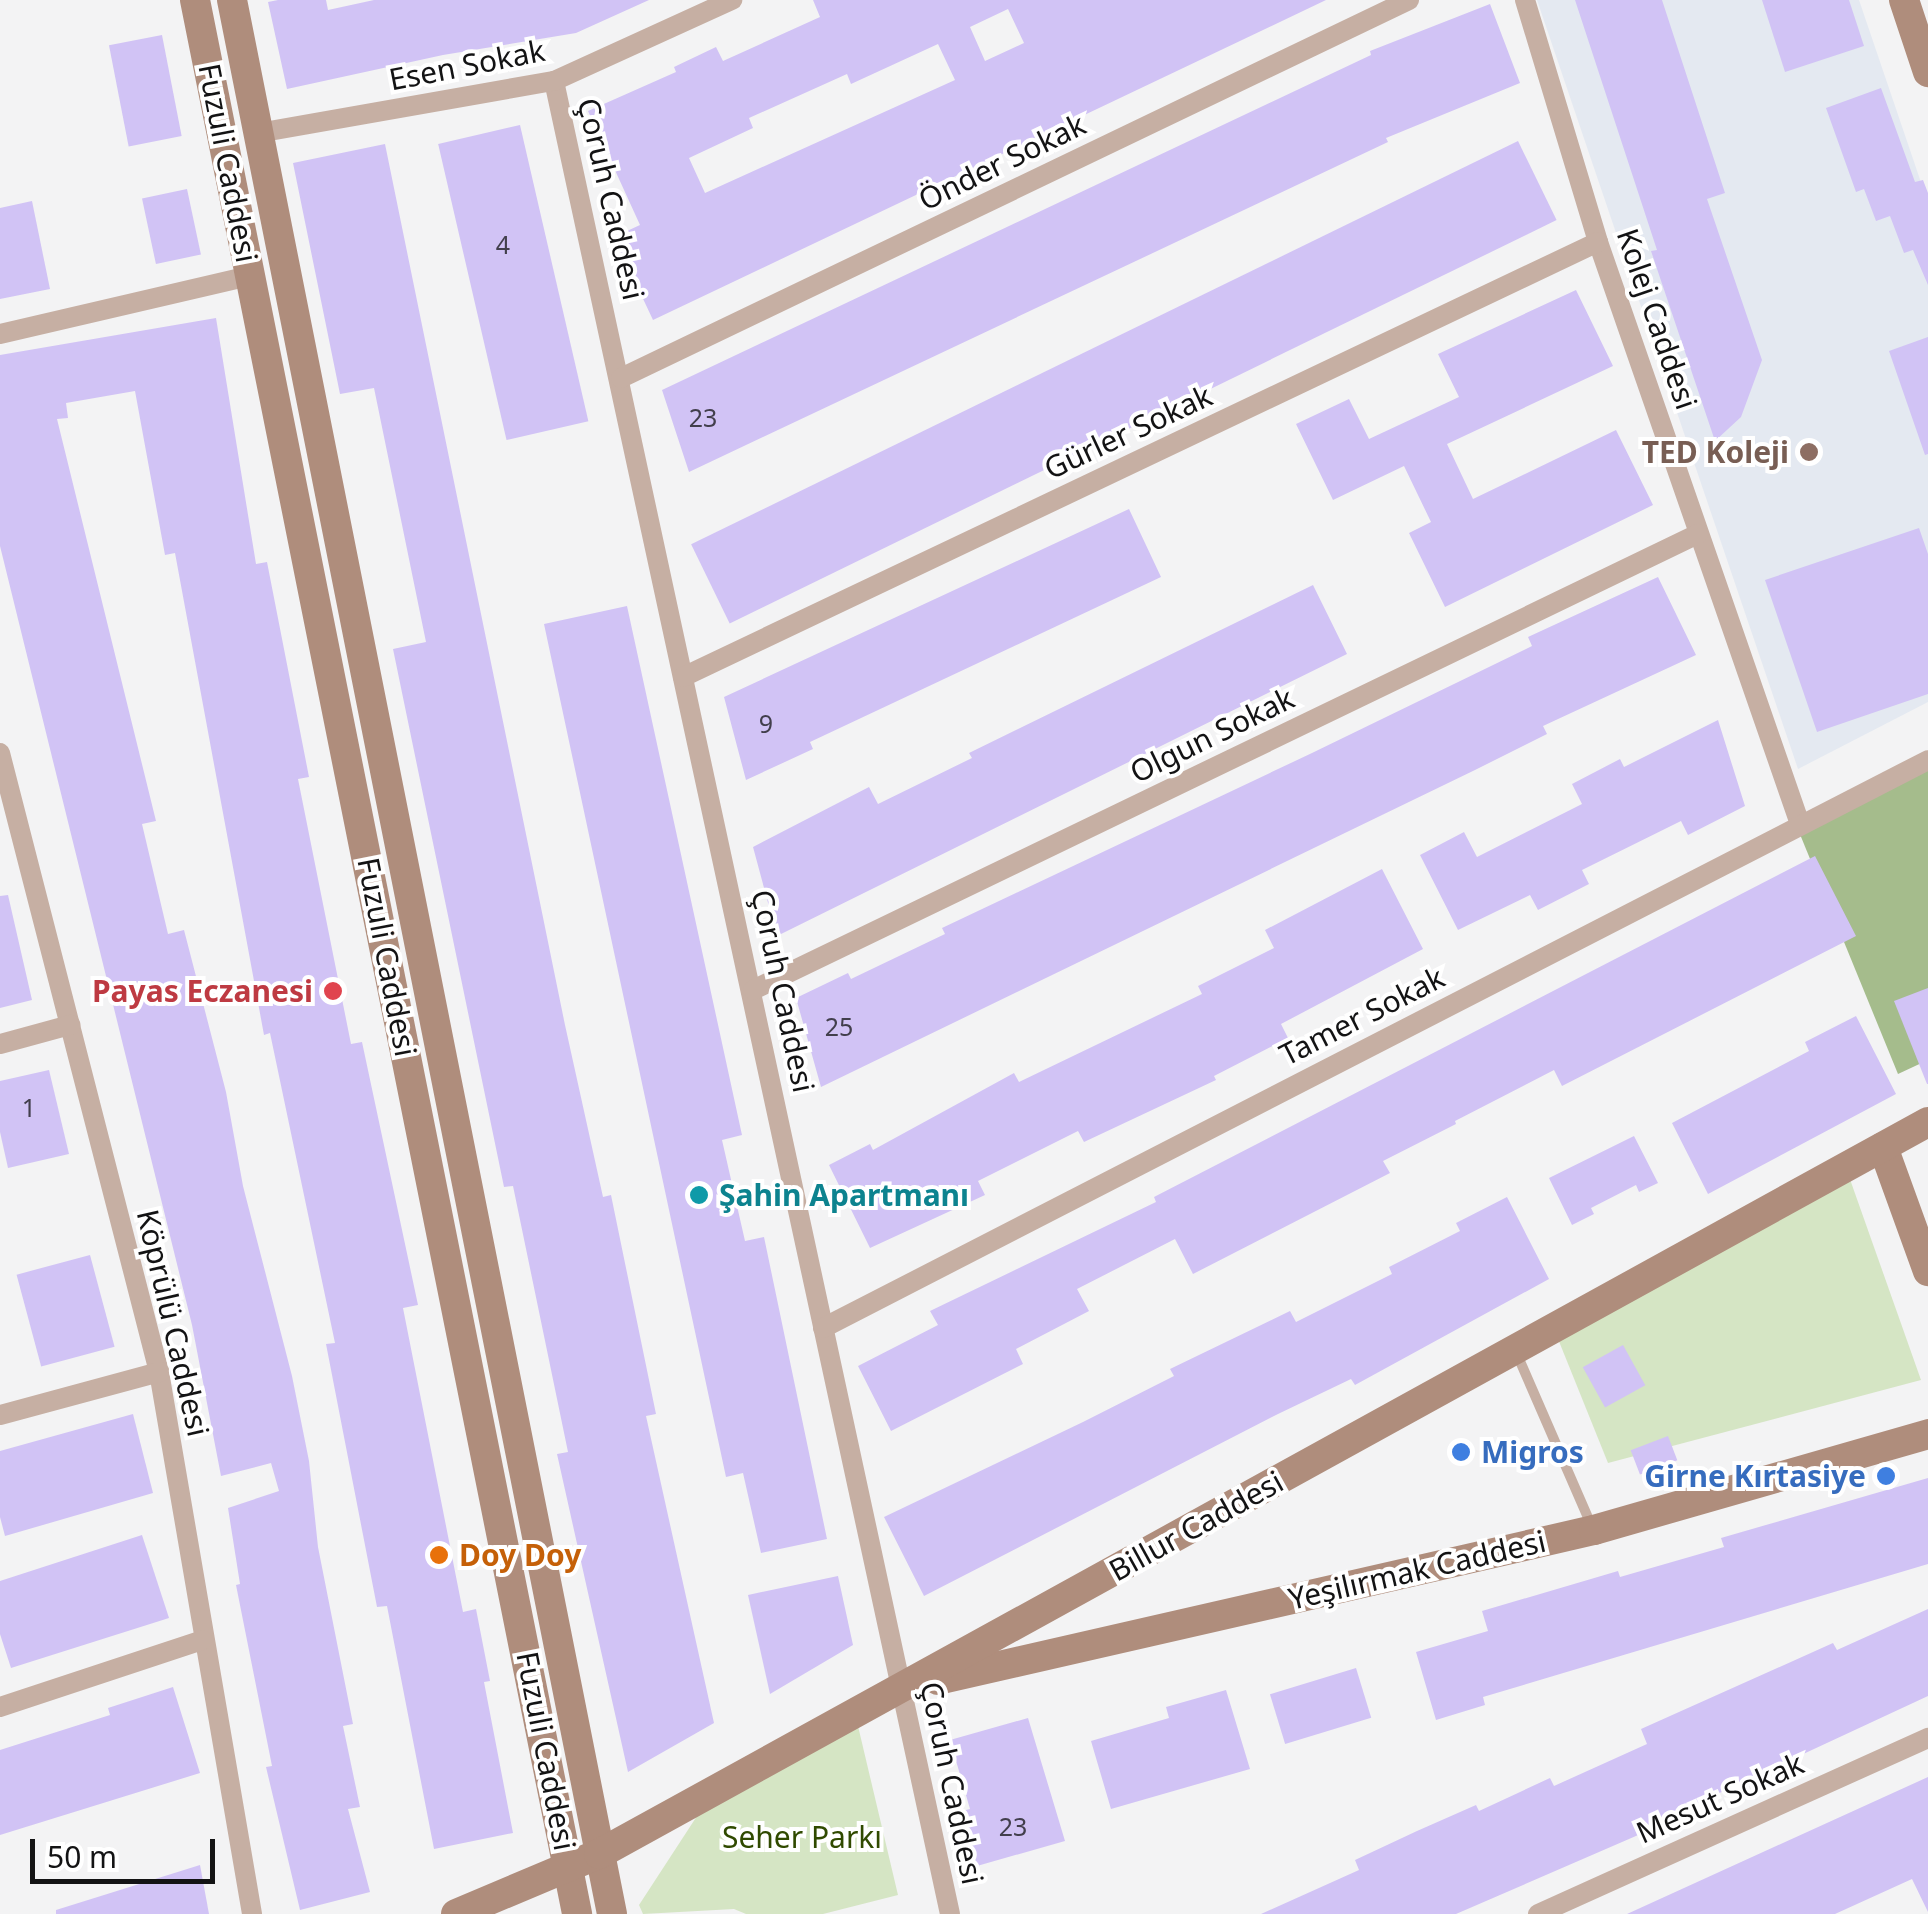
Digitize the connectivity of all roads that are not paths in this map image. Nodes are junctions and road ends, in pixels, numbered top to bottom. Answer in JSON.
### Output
{"nodes":[{"id":1,"x":195,"y":0,"type":"edge"},
{"id":2,"x":232,"y":0,"type":"edge"},
{"id":3,"x":732,"y":0,"type":"edge"},
{"id":4,"x":1409,"y":0,"type":"edge"},
{"id":5,"x":1525,"y":0,"type":"edge"},
{"id":6,"x":1904,"y":0,"type":"edge"},
{"id":7,"x":1928,"y":72,"type":"edge"},
{"id":8,"x":554,"y":81,"type":"junction"},
{"id":9,"x":258,"y":133,"type":"junction"},
{"id":10,"x":1598,"y":242,"type":"junction"},
{"id":11,"x":250,"y":276,"type":"junction"},
{"id":12,"x":0,"y":334,"type":"edge"},
{"id":13,"x":621,"y":378,"type":"junction"},
{"id":14,"x":1698,"y":534,"type":"junction"},
{"id":15,"x":683,"y":677,"type":"junction"},
{"id":16,"x":0,"y":753,"type":"edge"},
{"id":17,"x":1928,"y":760,"type":"edge"},
{"id":18,"x":1800,"y":824,"type":"junction"},
{"id":19,"x":753,"y":990,"type":"junction"},
{"id":20,"x":70,"y":1025,"type":"junction"},
{"id":21,"x":0,"y":1044,"type":"edge"},
{"id":22,"x":1928,"y":1122,"type":"edge"},
{"id":23,"x":1883,"y":1147,"type":"junction"},
{"id":24,"x":1928,"y":1271,"type":"edge"},
{"id":25,"x":824,"y":1328,"type":"junction"},
{"id":26,"x":1515,"y":1350,"type":"junction"},
{"id":27,"x":159,"y":1372,"type":"junction"},
{"id":28,"x":0,"y":1414,"type":"edge"},
{"id":29,"x":1928,"y":1434,"type":"edge"},
{"id":30,"x":1594,"y":1530,"type":"junction"},
{"id":31,"x":202,"y":1640,"type":"junction"},
{"id":32,"x":901,"y":1688,"type":"junction"},
{"id":33,"x":0,"y":1707,"type":"edge"},
{"id":34,"x":1928,"y":1738,"type":"edge"},
{"id":35,"x":600,"y":1854,"type":"junction"},
{"id":36,"x":568,"y":1867,"type":"junction"},
{"id":37,"x":252,"y":1914,"type":"edge"},
{"id":38,"x":456,"y":1914,"type":"edge"},
{"id":39,"x":577,"y":1914,"type":"edge"},
{"id":40,"x":612,"y":1914,"type":"edge"},
{"id":41,"x":950,"y":1914,"type":"edge"},
{"id":42,"x":1538,"y":1914,"type":"edge"}],
"edges":[{"from":1,"to":11,"type":"street","name":"Fuzuli Caddesi"},
{"from":2,"to":9,"type":"street","name":"Fuzuli Caddesi"},
{"from":3,"to":8,"type":"street","name":"Esen Sokak"},
{"from":4,"to":13,"type":"street","name":"Önder Sokak"},
{"from":5,"to":10,"type":"street","name":"Kolej Caddesi"},
{"from":6,"to":7,"type":"street"},
{"from":8,"to":9,"type":"street","name":"Esen Sokak"},
{"from":8,"to":13,"type":"street","name":"Çoruh Caddesi"},
{"from":9,"to":35,"type":"street","name":"Fuzuli Caddesi"},
{"from":10,"to":14,"type":"street","name":"Kolej Caddesi"},
{"from":10,"to":15,"type":"street","name":"Gürler Sokak"},
{"from":11,"to":12,"type":"street"},
{"from":11,"to":36,"type":"street","name":"Fuzuli Caddesi"},
{"from":13,"to":15,"type":"street","name":"Çoruh Caddesi"},
{"from":14,"to":18,"type":"street","name":"Kolej Caddesi"},
{"from":14,"to":19,"type":"street","name":"Olgun Sokak"},
{"from":15,"to":19,"type":"street","name":"Çoruh Caddesi"},
{"from":16,"to":20,"type":"street","name":"Köprülü Caddesi"},
{"from":17,"to":18,"type":"street","name":"Tamer Sokak"},
{"from":18,"to":25,"type":"street","name":"Tamer Sokak"},
{"from":19,"to":25,"type":"street","name":"Çoruh Caddesi"},
{"from":20,"to":21,"type":"street"},
{"from":20,"to":27,"type":"street","name":"Köprülü Caddesi"},
{"from":22,"to":23,"type":"street","name":"Billur Caddesi"},
{"from":23,"to":24,"type":"street"},
{"from":23,"to":26,"type":"street","name":"Billur Caddesi"},
{"from":25,"to":32,"type":"street","name":"Çoruh Caddesi"},
{"from":26,"to":30,"type":"lane"},
{"from":26,"to":32,"type":"street","name":"Billur Caddesi"},
{"from":27,"to":28,"type":"street"},
{"from":27,"to":31,"type":"street","name":"Köprülü Caddesi"},
{"from":29,"to":30,"type":"street","name":"Yeşilırmak Caddesi"},
{"from":30,"to":32,"type":"street","name":"Yeşilırmak Caddesi"},
{"from":31,"to":33,"type":"street"},
{"from":31,"to":37,"type":"street","name":"Köprülü Caddesi"},
{"from":32,"to":35,"type":"street","name":"Billur Caddesi"},
{"from":32,"to":41,"type":"street","name":"Çoruh Caddesi"},
{"from":34,"to":42,"type":"street","name":"Mesut Sokak"},
{"from":35,"to":36,"type":"street","name":"Billur Caddesi"},
{"from":35,"to":40,"type":"street","name":"Fuzuli Caddesi"},
{"from":36,"to":38,"type":"street","name":"Billur Caddesi"},
{"from":36,"to":39,"type":"street","name":"Fuzuli Caddesi"}]}
